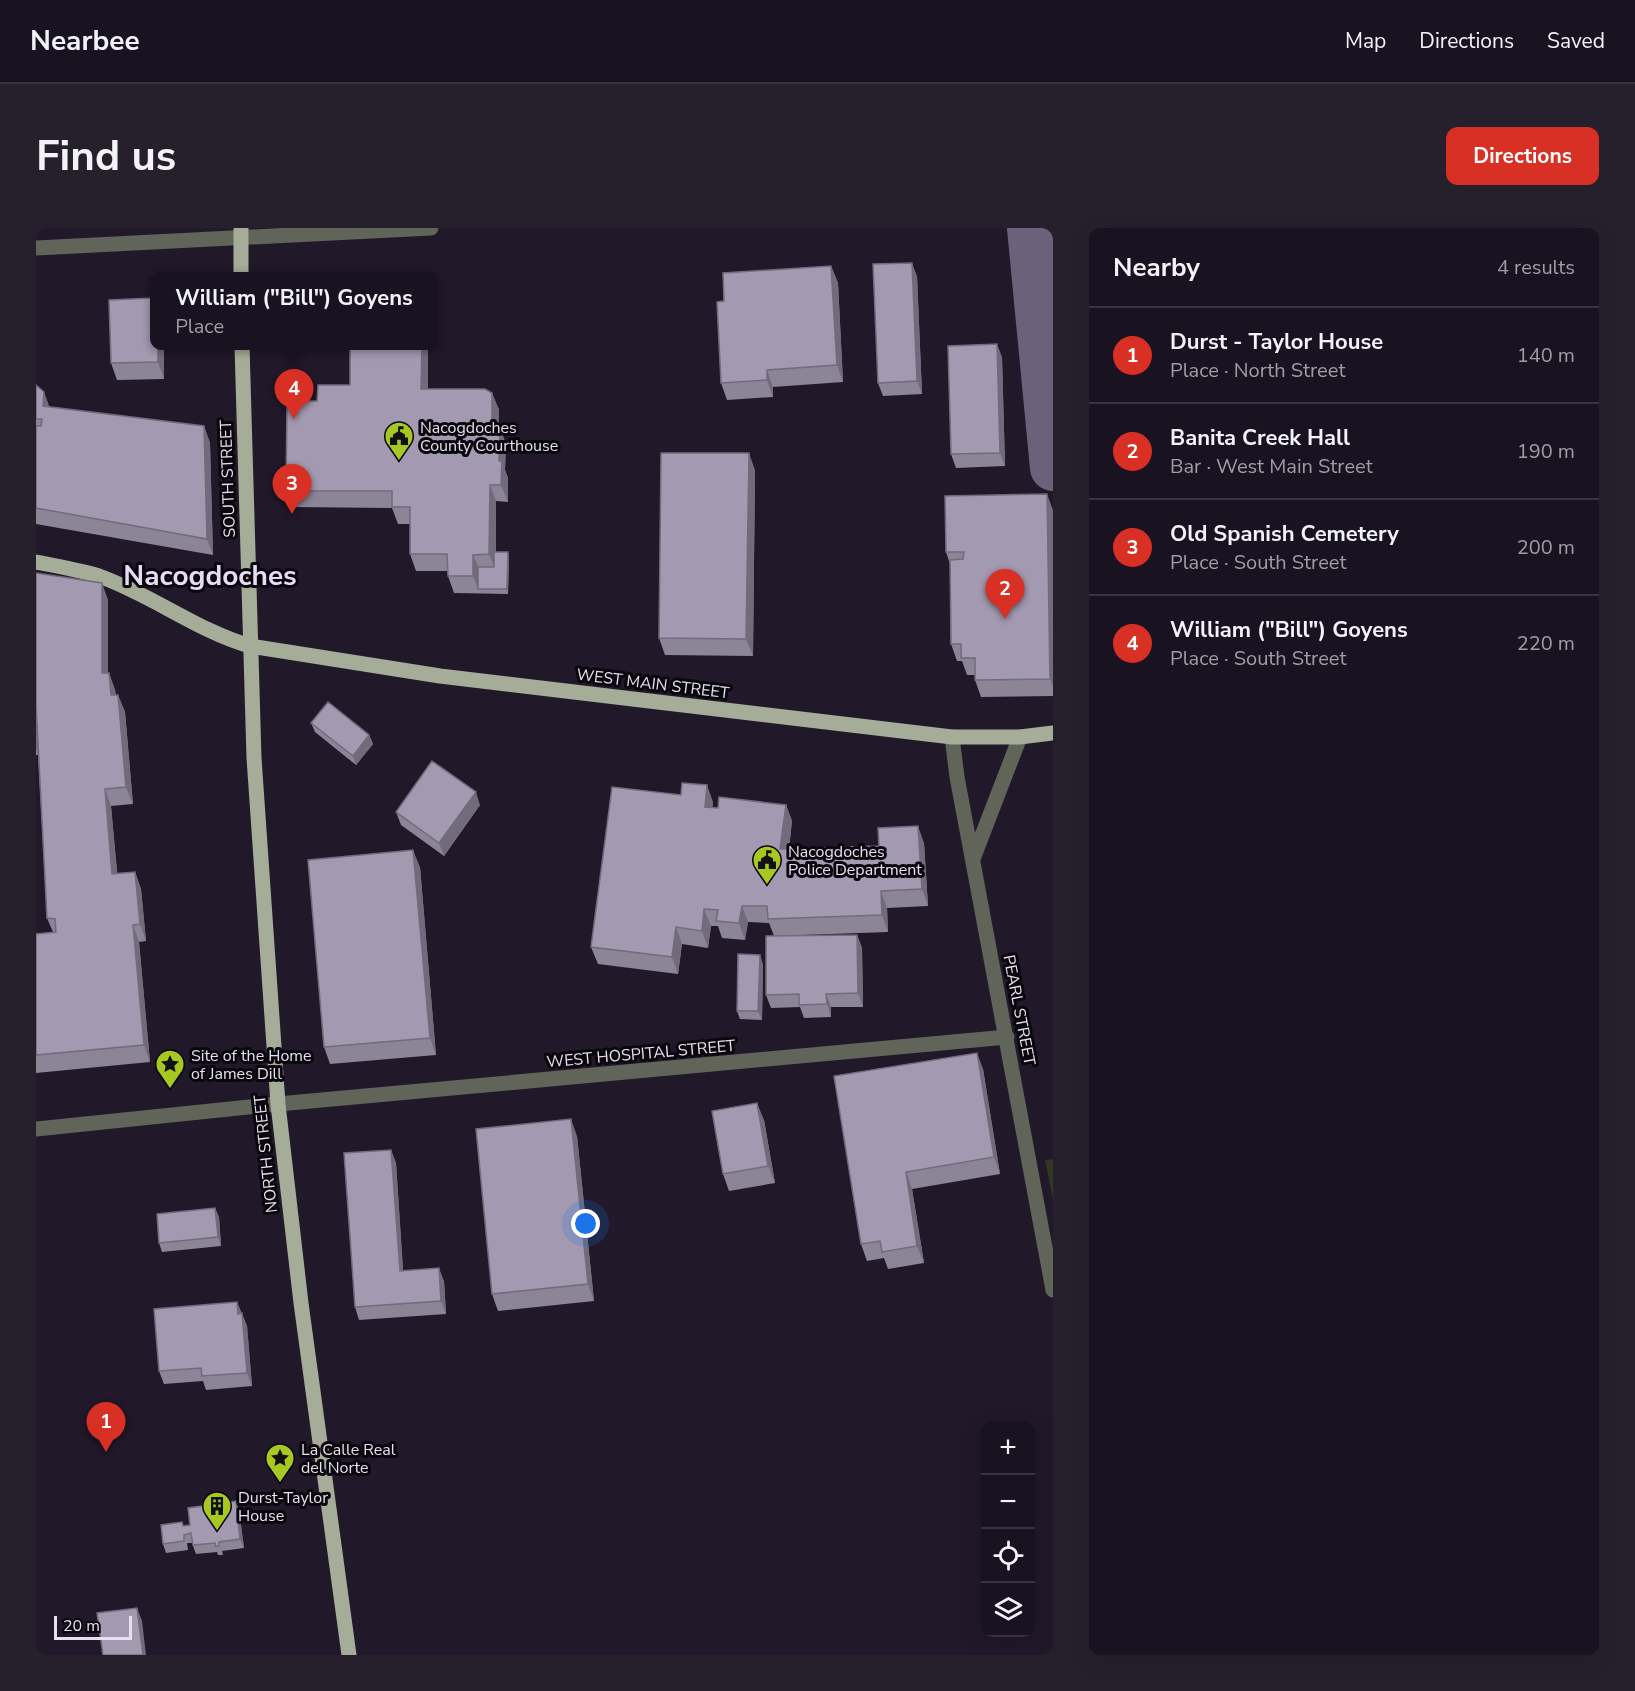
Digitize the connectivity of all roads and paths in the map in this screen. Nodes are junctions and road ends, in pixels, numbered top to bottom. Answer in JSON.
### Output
{"nodes":[{"id":1,"x":431,"y":228,"type":"edge"},
{"id":2,"x":241,"y":232,"type":"edge"},
{"id":3,"x":36,"y":248,"type":"edge"},
{"id":4,"x":241,"y":272,"type":"edge"},
{"id":5,"x":242,"y":350,"type":"edge"},
{"id":6,"x":36,"y":562,"type":"edge"},
{"id":7,"x":250,"y":646,"type":"junction"},
{"id":8,"x":1053,"y":733,"type":"edge"},
{"id":9,"x":952,"y":737,"type":"junction"},
{"id":10,"x":1020,"y":737,"type":"junction"},
{"id":11,"x":973,"y":859,"type":"junction"},
{"id":12,"x":1007,"y":1037,"type":"junction"},
{"id":13,"x":278,"y":1104,"type":"junction"},
{"id":14,"x":36,"y":1129,"type":"edge"},
{"id":15,"x":1053,"y":1290,"type":"edge"},
{"id":16,"x":349,"y":1655,"type":"edge"}],
"edges":[{"from":1,"to":2,"type":"street"},
{"from":2,"to":3,"type":"street"},
{"from":2,"to":4,"type":"main road"},
{"from":5,"to":7,"type":"main road","name":"SOUTH STREET"},
{"from":6,"to":7,"type":"main road","name":"WEST MAIN STREET"},
{"from":7,"to":9,"type":"main road","name":"WEST MAIN STREET"},
{"from":7,"to":13,"type":"main road","name":"NORTH STREET"},
{"from":8,"to":10,"type":"main road","name":"WEST MAIN STREET"},
{"from":9,"to":10,"type":"main road","name":"WEST MAIN STREET"},
{"from":9,"to":11,"type":"street","name":"PEARL STREET"},
{"from":10,"to":11,"type":"street"},
{"from":11,"to":12,"type":"street","name":"PEARL STREET"},
{"from":12,"to":13,"type":"street","name":"WEST HOSPITAL STREET"},
{"from":12,"to":15,"type":"street","name":"PEARL STREET"},
{"from":13,"to":14,"type":"street","name":"WEST HOSPITAL STREET"},
{"from":13,"to":16,"type":"main road","name":"NORTH STREET"}]}
